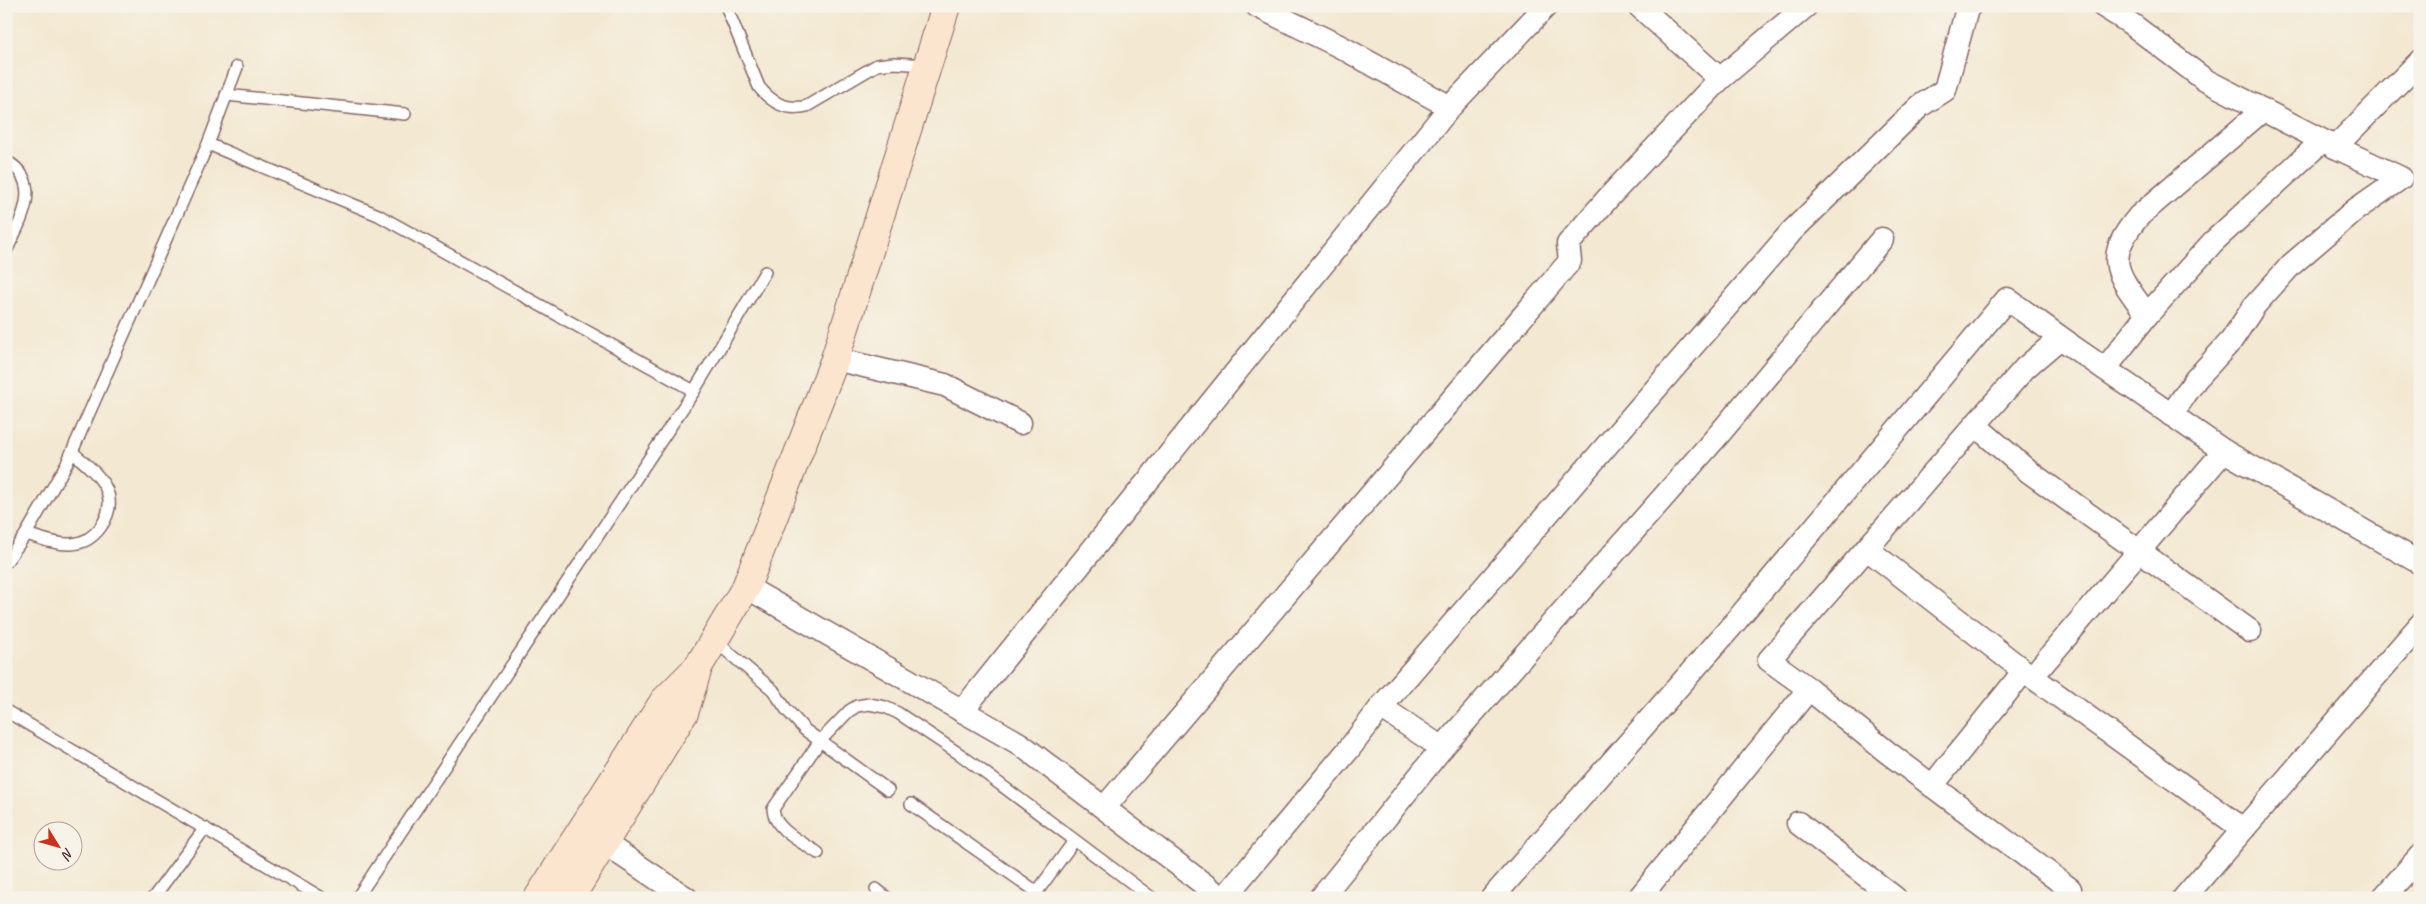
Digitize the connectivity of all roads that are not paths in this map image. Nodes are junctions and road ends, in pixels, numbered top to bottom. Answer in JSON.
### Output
{"nodes":[{"id":1,"x":726,"y":6,"type":"edge"},
{"id":2,"x":946,"y":6,"type":"edge"},
{"id":3,"x":1257,"y":6,"type":"edge"},
{"id":4,"x":1546,"y":6,"type":"edge"},
{"id":5,"x":1639,"y":6,"type":"edge"},
{"id":6,"x":1806,"y":6,"type":"edge"},
{"id":7,"x":1970,"y":6,"type":"edge"},
{"id":8,"x":2103,"y":6,"type":"edge"},
{"id":9,"x":2420,"y":61,"type":"edge"},
{"id":10,"x":928,"y":65,"type":"junction"},
{"id":11,"x":237,"y":67,"type":"dead end"},
{"id":12,"x":1720,"y":79,"type":"junction"},
{"id":13,"x":226,"y":95,"type":"junction"},
{"id":14,"x":1450,"y":107,"type":"junction"},
{"id":15,"x":2263,"y":110,"type":"junction"},
{"id":16,"x":405,"y":114,"type":"dead end"},
{"id":17,"x":208,"y":144,"type":"junction"},
{"id":18,"x":2328,"y":144,"type":"junction"},
{"id":19,"x":6,"y":161,"type":"edge"},
{"id":20,"x":2411,"y":182,"type":"edge"},
{"id":21,"x":1882,"y":239,"type":"dead end"},
{"id":22,"x":6,"y":251,"type":"edge"},
{"id":23,"x":765,"y":272,"type":"dead end"},
{"id":24,"x":2147,"y":315,"type":"junction"},
{"id":25,"x":2068,"y":343,"type":"junction"},
{"id":26,"x":835,"y":359,"type":"junction"},
{"id":27,"x":2104,"y":369,"type":"junction"},
{"id":28,"x":694,"y":390,"type":"junction"},
{"id":29,"x":2172,"y":415,"type":"junction"},
{"id":30,"x":1020,"y":423,"type":"dead end"},
{"id":31,"x":1975,"y":425,"type":"junction"},
{"id":32,"x":2224,"y":451,"type":"junction"},
{"id":33,"x":72,"y":452,"type":"junction"},
{"id":34,"x":26,"y":534,"type":"junction"},
{"id":35,"x":1867,"y":549,"type":"junction"},
{"id":36,"x":2139,"y":550,"type":"junction"},
{"id":37,"x":6,"y":562,"type":"edge"},
{"id":38,"x":2420,"y":563,"type":"edge"},
{"id":39,"x":746,"y":587,"type":"junction"},
{"id":40,"x":2420,"y":625,"type":"edge"},
{"id":41,"x":2250,"y":632,"type":"dead end"},
{"id":42,"x":714,"y":640,"type":"junction"},
{"id":43,"x":698,"y":667,"type":"junction"},
{"id":44,"x":2028,"y":674,"type":"junction"},
{"id":45,"x":1809,"y":689,"type":"junction"},
{"id":46,"x":1381,"y":707,"type":"junction"},
{"id":47,"x":962,"y":710,"type":"junction"},
{"id":48,"x":6,"y":711,"type":"edge"},
{"id":49,"x":820,"y":741,"type":"junction"},
{"id":50,"x":1442,"y":748,"type":"junction"},
{"id":51,"x":1932,"y":786,"type":"junction"},
{"id":52,"x":888,"y":790,"type":"dead end"},
{"id":53,"x":911,"y":804,"type":"dead end"},
{"id":54,"x":1104,"y":808,"type":"junction"},
{"id":55,"x":1798,"y":823,"type":"dead end"},
{"id":56,"x":205,"y":828,"type":"junction"},
{"id":57,"x":2244,"y":829,"type":"junction"},
{"id":58,"x":1074,"y":841,"type":"junction"},
{"id":59,"x":604,"y":844,"type":"junction"},
{"id":60,"x":818,"y":853,"type":"dead end"},
{"id":61,"x":2420,"y":856,"type":"edge"},
{"id":62,"x":876,"y":889,"type":"dead end"},
{"id":63,"x":1035,"y":895,"type":"edge"},
{"id":64,"x":153,"y":898,"type":"edge"},
{"id":65,"x":322,"y":898,"type":"edge"},
{"id":66,"x":357,"y":898,"type":"edge"},
{"id":67,"x":538,"y":898,"type":"edge"},
{"id":68,"x":570,"y":898,"type":"edge"},
{"id":69,"x":686,"y":898,"type":"edge"},
{"id":70,"x":887,"y":898,"type":"edge"},
{"id":71,"x":1152,"y":898,"type":"edge"},
{"id":72,"x":1223,"y":898,"type":"edge"},
{"id":73,"x":1321,"y":898,"type":"edge"},
{"id":74,"x":1492,"y":898,"type":"edge"},
{"id":75,"x":1638,"y":898,"type":"edge"},
{"id":76,"x":1895,"y":898,"type":"edge"},
{"id":77,"x":2066,"y":898,"type":"edge"},
{"id":78,"x":2184,"y":898,"type":"edge"},
{"id":79,"x":2383,"y":898,"type":"edge"}],
"edges":[{"from":1,"to":10,"type":"lane"},
{"from":2,"to":10,"type":"street"},
{"from":3,"to":14,"type":"street"},
{"from":4,"to":14,"type":"street"},
{"from":5,"to":12,"type":"street"},
{"from":6,"to":12,"type":"street"},
{"from":7,"to":46,"type":"street"},
{"from":8,"to":15,"type":"street"},
{"from":9,"to":18,"type":"street"},
{"from":10,"to":26,"type":"street"},
{"from":11,"to":13,"type":"lane"},
{"from":12,"to":54,"type":"street"},
{"from":13,"to":16,"type":"lane"},
{"from":13,"to":17,"type":"lane"},
{"from":14,"to":47,"type":"street"},
{"from":15,"to":18,"type":"street"},
{"from":15,"to":24,"type":"street"},
{"from":17,"to":28,"type":"lane"},
{"from":17,"to":33,"type":"lane"},
{"from":18,"to":20,"type":"street"},
{"from":18,"to":24,"type":"street"},
{"from":19,"to":22,"type":"lane"},
{"from":20,"to":29,"type":"street"},
{"from":21,"to":50,"type":"street"},
{"from":23,"to":28,"type":"lane"},
{"from":24,"to":27,"type":"street"},
{"from":25,"to":27,"type":"street"},
{"from":25,"to":31,"type":"street"},
{"from":25,"to":74,"type":"street"},
{"from":26,"to":30,"type":"street"},
{"from":26,"to":39,"type":"street"},
{"from":27,"to":29,"type":"street"},
{"from":28,"to":66,"type":"lane"},
{"from":29,"to":32,"type":"street"},
{"from":31,"to":35,"type":"street"},
{"from":31,"to":36,"type":"street"},
{"from":32,"to":36,"type":"street"},
{"from":32,"to":38,"type":"street"},
{"from":33,"to":34,"type":"lane"},
{"from":33,"to":34,"type":"lane"},
{"from":34,"to":37,"type":"lane"},
{"from":35,"to":44,"type":"street"},
{"from":35,"to":45,"type":"street"},
{"from":36,"to":41,"type":"street"},
{"from":36,"to":44,"type":"street"},
{"from":39,"to":42,"type":"street"},
{"from":39,"to":47,"type":"street"},
{"from":40,"to":57,"type":"street"},
{"from":42,"to":43,"type":"street"},
{"from":42,"to":49,"type":"lane"},
{"from":43,"to":59,"type":"street"},
{"from":43,"to":67,"type":"street"},
{"from":44,"to":51,"type":"street"},
{"from":44,"to":57,"type":"street"},
{"from":45,"to":51,"type":"street"},
{"from":45,"to":75,"type":"street"},
{"from":46,"to":50,"type":"street"},
{"from":46,"to":72,"type":"street"},
{"from":47,"to":54,"type":"street"},
{"from":48,"to":56,"type":"lane"},
{"from":49,"to":52,"type":"lane"},
{"from":49,"to":58,"type":"lane"},
{"from":49,"to":60,"type":"lane"},
{"from":50,"to":73,"type":"street"},
{"from":51,"to":77,"type":"street"},
{"from":53,"to":63,"type":"lane"},
{"from":54,"to":72,"type":"street"},
{"from":55,"to":76,"type":"street"},
{"from":56,"to":64,"type":"lane"},
{"from":56,"to":65,"type":"lane"},
{"from":57,"to":78,"type":"street"},
{"from":58,"to":63,"type":"lane"},
{"from":58,"to":71,"type":"lane"},
{"from":59,"to":68,"type":"street"},
{"from":59,"to":69,"type":"street"},
{"from":61,"to":79,"type":"street"},
{"from":62,"to":70,"type":"lane"}]}
